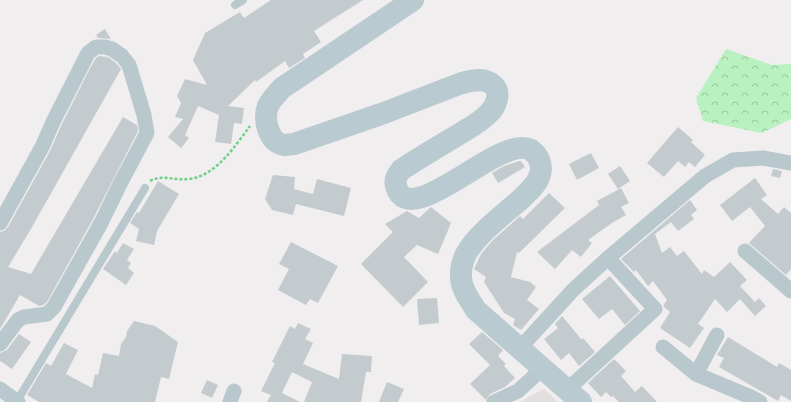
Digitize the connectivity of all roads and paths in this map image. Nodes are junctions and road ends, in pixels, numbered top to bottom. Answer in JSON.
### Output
{"nodes":[{"id":1,"x":243,"y":0,"type":"edge"},
{"id":2,"x":413,"y":0,"type":"edge"},
{"id":3,"x":235,"y":5,"type":"dead end"},
{"id":4,"x":268,"y":107,"type":"junction"},
{"id":5,"x":791,"y":163,"type":"edge"},
{"id":6,"x":145,"y":188,"type":"joint"},
{"id":7,"x":0,"y":223,"type":"edge"},
{"id":8,"x":745,"y":251,"type":"dead end"},
{"id":9,"x":608,"y":258,"type":"junction"},
{"id":10,"x":791,"y":291,"type":"edge"},
{"id":11,"x":718,"y":335,"type":"dead end"},
{"id":12,"x":0,"y":344,"type":"edge"},
{"id":13,"x":663,"y":347,"type":"dead end"},
{"id":14,"x":520,"y":348,"type":"junction"},
{"id":15,"x":542,"y":369,"type":"junction"},
{"id":16,"x":696,"y":374,"type":"junction"},
{"id":17,"x":0,"y":390,"type":"edge"},
{"id":18,"x":574,"y":396,"type":"edge"},
{"id":19,"x":17,"y":402,"type":"edge"},
{"id":20,"x":494,"y":402,"type":"edge"},
{"id":21,"x":760,"y":402,"type":"edge"}],
"edges":[{"from":1,"to":3,"type":"lane"},
{"from":2,"to":4,"type":"main road"},
{"from":4,"to":6,"type":"path"},
{"from":4,"to":14,"type":"main road"},
{"from":5,"to":9,"type":"street"},
{"from":6,"to":19,"type":"lane"},
{"from":7,"to":12,"type":"street"},
{"from":8,"to":10,"type":"street"},
{"from":9,"to":14,"type":"street"},
{"from":9,"to":18,"type":"street"},
{"from":11,"to":16,"type":"street"},
{"from":13,"to":16,"type":"street"},
{"from":14,"to":15,"type":"main road"},
{"from":15,"to":18,"type":"main road"},
{"from":15,"to":20,"type":"street"},
{"from":16,"to":21,"type":"street"},
{"from":17,"to":19,"type":"street"}]}
